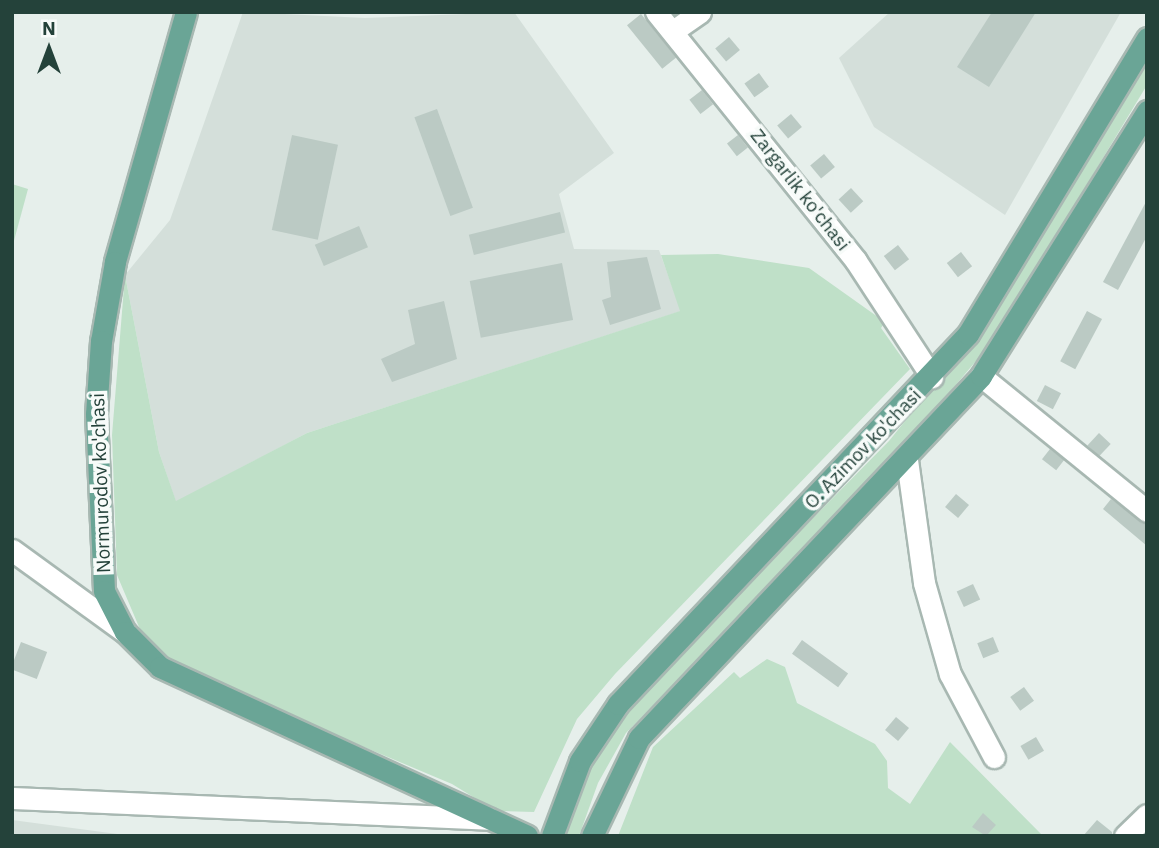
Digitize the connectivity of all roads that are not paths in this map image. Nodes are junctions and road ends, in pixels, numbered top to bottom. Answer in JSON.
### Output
{"nodes":[{"id":1,"x":186,"y":12,"type":"edge"},
{"id":2,"x":656,"y":12,"type":"edge"},
{"id":3,"x":699,"y":12,"type":"edge"},
{"id":4,"x":673,"y":32,"type":"junction"},
{"id":5,"x":1147,"y":38,"type":"edge"},
{"id":6,"x":1147,"y":111,"type":"edge"},
{"id":7,"x":981,"y":376,"type":"junction"},
{"id":8,"x":932,"y":377,"type":"junction"},
{"id":9,"x":906,"y":460,"type":"junction"},
{"id":10,"x":1147,"y":511,"type":"edge"},
{"id":11,"x":12,"y":550,"type":"edge"},
{"id":12,"x":125,"y":632,"type":"junction"},
{"id":13,"x":994,"y":757,"type":"dead end"},
{"id":14,"x":12,"y":798,"type":"edge"},
{"id":15,"x":1147,"y":815,"type":"edge"},
{"id":16,"x":492,"y":819,"type":"junction"},
{"id":17,"x":527,"y":836,"type":"edge"},
{"id":18,"x":552,"y":836,"type":"edge"},
{"id":19,"x":592,"y":836,"type":"edge"},
{"id":20,"x":1125,"y":836,"type":"edge"}],
"edges":[{"from":1,"to":12,"type":"main road","name":"Normurodov ko'chasi"},
{"from":2,"to":4,"type":"street","name":"Zargarlik ko'chasi"},
{"from":3,"to":4,"type":"street"},
{"from":4,"to":8,"type":"street","name":"Zargarlik ko'chasi"},
{"from":5,"to":8,"type":"main road","name":"O. Azimov ko'chasi"},
{"from":6,"to":7,"type":"main road","name":"O. Azimov ko'chasi"},
{"from":7,"to":9,"type":"main road","name":"O. Azimov ko'chasi"},
{"from":7,"to":10,"type":"street"},
{"from":8,"to":18,"type":"main road","name":"O. Azimov ko'chasi"},
{"from":9,"to":13,"type":"street"},
{"from":9,"to":19,"type":"main road","name":"O. Azimov ko'chasi"},
{"from":11,"to":12,"type":"street"},
{"from":12,"to":16,"type":"main road","name":"Normurodov ko'chasi"},
{"from":14,"to":16,"type":"street"},
{"from":15,"to":20,"type":"street"},
{"from":16,"to":17,"type":"main road","name":"Normurodov ko'chasi"}]}
